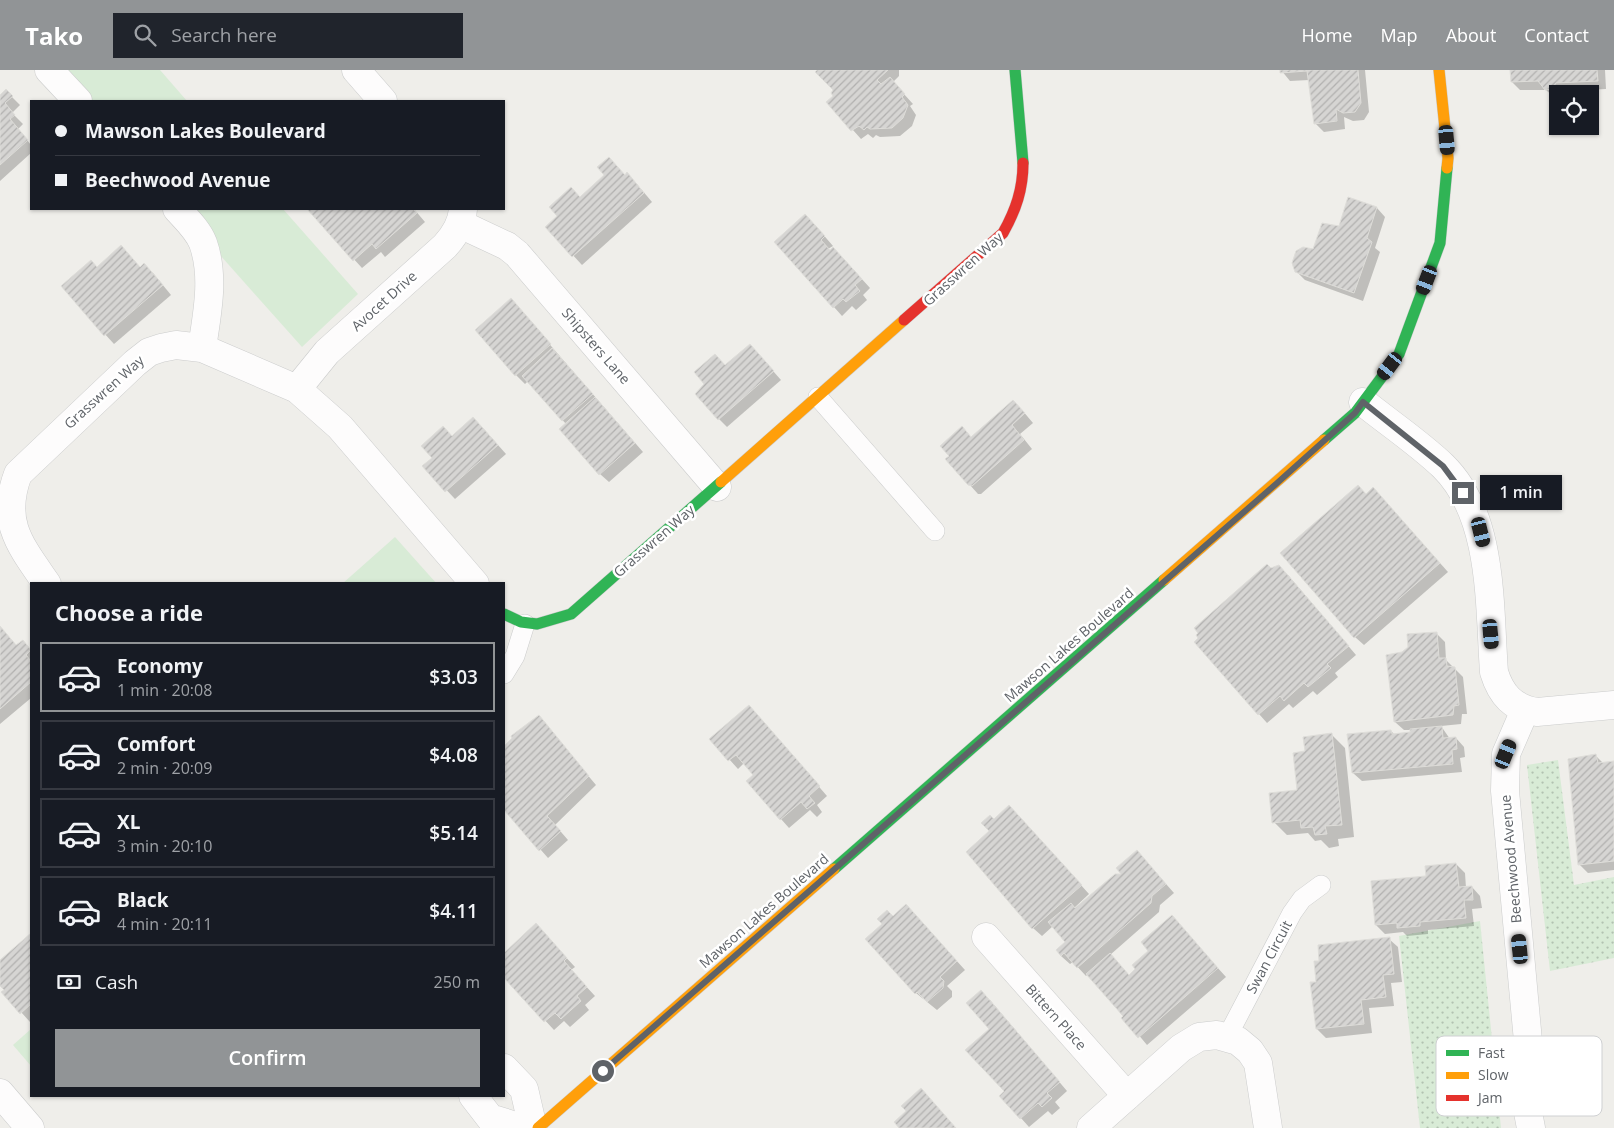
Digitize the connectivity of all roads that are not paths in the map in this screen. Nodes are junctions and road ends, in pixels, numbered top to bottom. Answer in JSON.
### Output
{"nodes":[{"id":1,"x":49,"y":70,"type":"edge"},
{"id":2,"x":356,"y":70,"type":"edge"},
{"id":3,"x":1015,"y":70,"type":"edge"},
{"id":4,"x":1432,"y":70,"type":"edge"},
{"id":5,"x":1439,"y":70,"type":"edge"},
{"id":6,"x":1440,"y":86,"type":"junction"},
{"id":7,"x":77,"y":100,"type":"edge"},
{"id":8,"x":382,"y":100,"type":"edge"},
{"id":9,"x":178,"y":210,"type":"edge"},
{"id":10,"x":461,"y":216,"type":"edge"},
{"id":11,"x":202,"y":348,"type":"junction"},
{"id":12,"x":297,"y":390,"type":"junction"},
{"id":13,"x":818,"y":397,"type":"junction"},
{"id":14,"x":1363,"y":402,"type":"junction"},
{"id":15,"x":717,"y":486,"type":"junction"},
{"id":16,"x":4,"y":524,"type":"edge"},
{"id":17,"x":935,"y":530,"type":"dead end"},
{"id":18,"x":46,"y":582,"type":"edge"},
{"id":19,"x":473,"y":582,"type":"edge"},
{"id":20,"x":505,"y":614,"type":"edge"},
{"id":21,"x":525,"y":624,"type":"junction"},
{"id":22,"x":505,"y":672,"type":"edge"},
{"id":23,"x":1614,"y":705,"type":"edge"},
{"id":24,"x":1525,"y":710,"type":"junction"},
{"id":25,"x":1321,"y":885,"type":"dead end"},
{"id":26,"x":986,"y":937,"type":"dead end"},
{"id":27,"x":1527,"y":1036,"type":"edge"},
{"id":28,"x":1228,"y":1037,"type":"junction"},
{"id":29,"x":505,"y":1069,"type":"edge"},
{"id":30,"x":0,"y":1093,"type":"edge"},
{"id":31,"x":1127,"y":1096,"type":"junction"},
{"id":32,"x":473,"y":1097,"type":"edge"},
{"id":33,"x":30,"y":1128,"type":"edge"},
{"id":34,"x":522,"y":1128,"type":"edge"},
{"id":35,"x":533,"y":1128,"type":"edge"},
{"id":36,"x":538,"y":1128,"type":"edge"},
{"id":37,"x":1091,"y":1128,"type":"edge"},
{"id":38,"x":1268,"y":1128,"type":"edge"}],
"edges":[{"from":1,"to":7,"type":"street"},
{"from":2,"to":8,"type":"street"},
{"from":3,"to":13,"type":"street","name":"Grasswren Way"},
{"from":4,"to":6,"type":"street","name":"Mawson Lakes Boulevard"},
{"from":5,"to":6,"type":"street","name":"Mawson Lakes Boulevard"},
{"from":6,"to":14,"type":"street","name":"Mawson Lakes Boulevard"},
{"from":9,"to":11,"type":"street"},
{"from":10,"to":12,"type":"street","name":"Avocet Drive"},
{"from":10,"to":15,"type":"street","name":"Shipsters Lane"},
{"from":11,"to":12,"type":"street","name":"Grasswren Way"},
{"from":11,"to":16,"type":"street","name":"Grasswren Way"},
{"from":12,"to":19,"type":"street","name":"Grasswren Way"},
{"from":13,"to":15,"type":"street","name":"Grasswren Way"},
{"from":13,"to":17,"type":"lane"},
{"from":14,"to":24,"type":"street"},
{"from":14,"to":36,"type":"street","name":"Mawson Lakes Boulevard"},
{"from":15,"to":21,"type":"street","name":"Grasswren Way"},
{"from":16,"to":18,"type":"street","name":"Grasswren Way"},
{"from":20,"to":21,"type":"street","name":"Grasswren Way"},
{"from":21,"to":22,"type":"lane"},
{"from":23,"to":24,"type":"street"},
{"from":24,"to":27,"type":"street","name":"Beechwood Avenue"},
{"from":25,"to":28,"type":"lane","name":"Swan Circuit"},
{"from":26,"to":31,"type":"street","name":"Bittern Place"},
{"from":28,"to":31,"type":"street"},
{"from":28,"to":38,"type":"street"},
{"from":29,"to":35,"type":"street"},
{"from":30,"to":33,"type":"street"},
{"from":31,"to":37,"type":"street"},
{"from":32,"to":34,"type":"street"}]}
